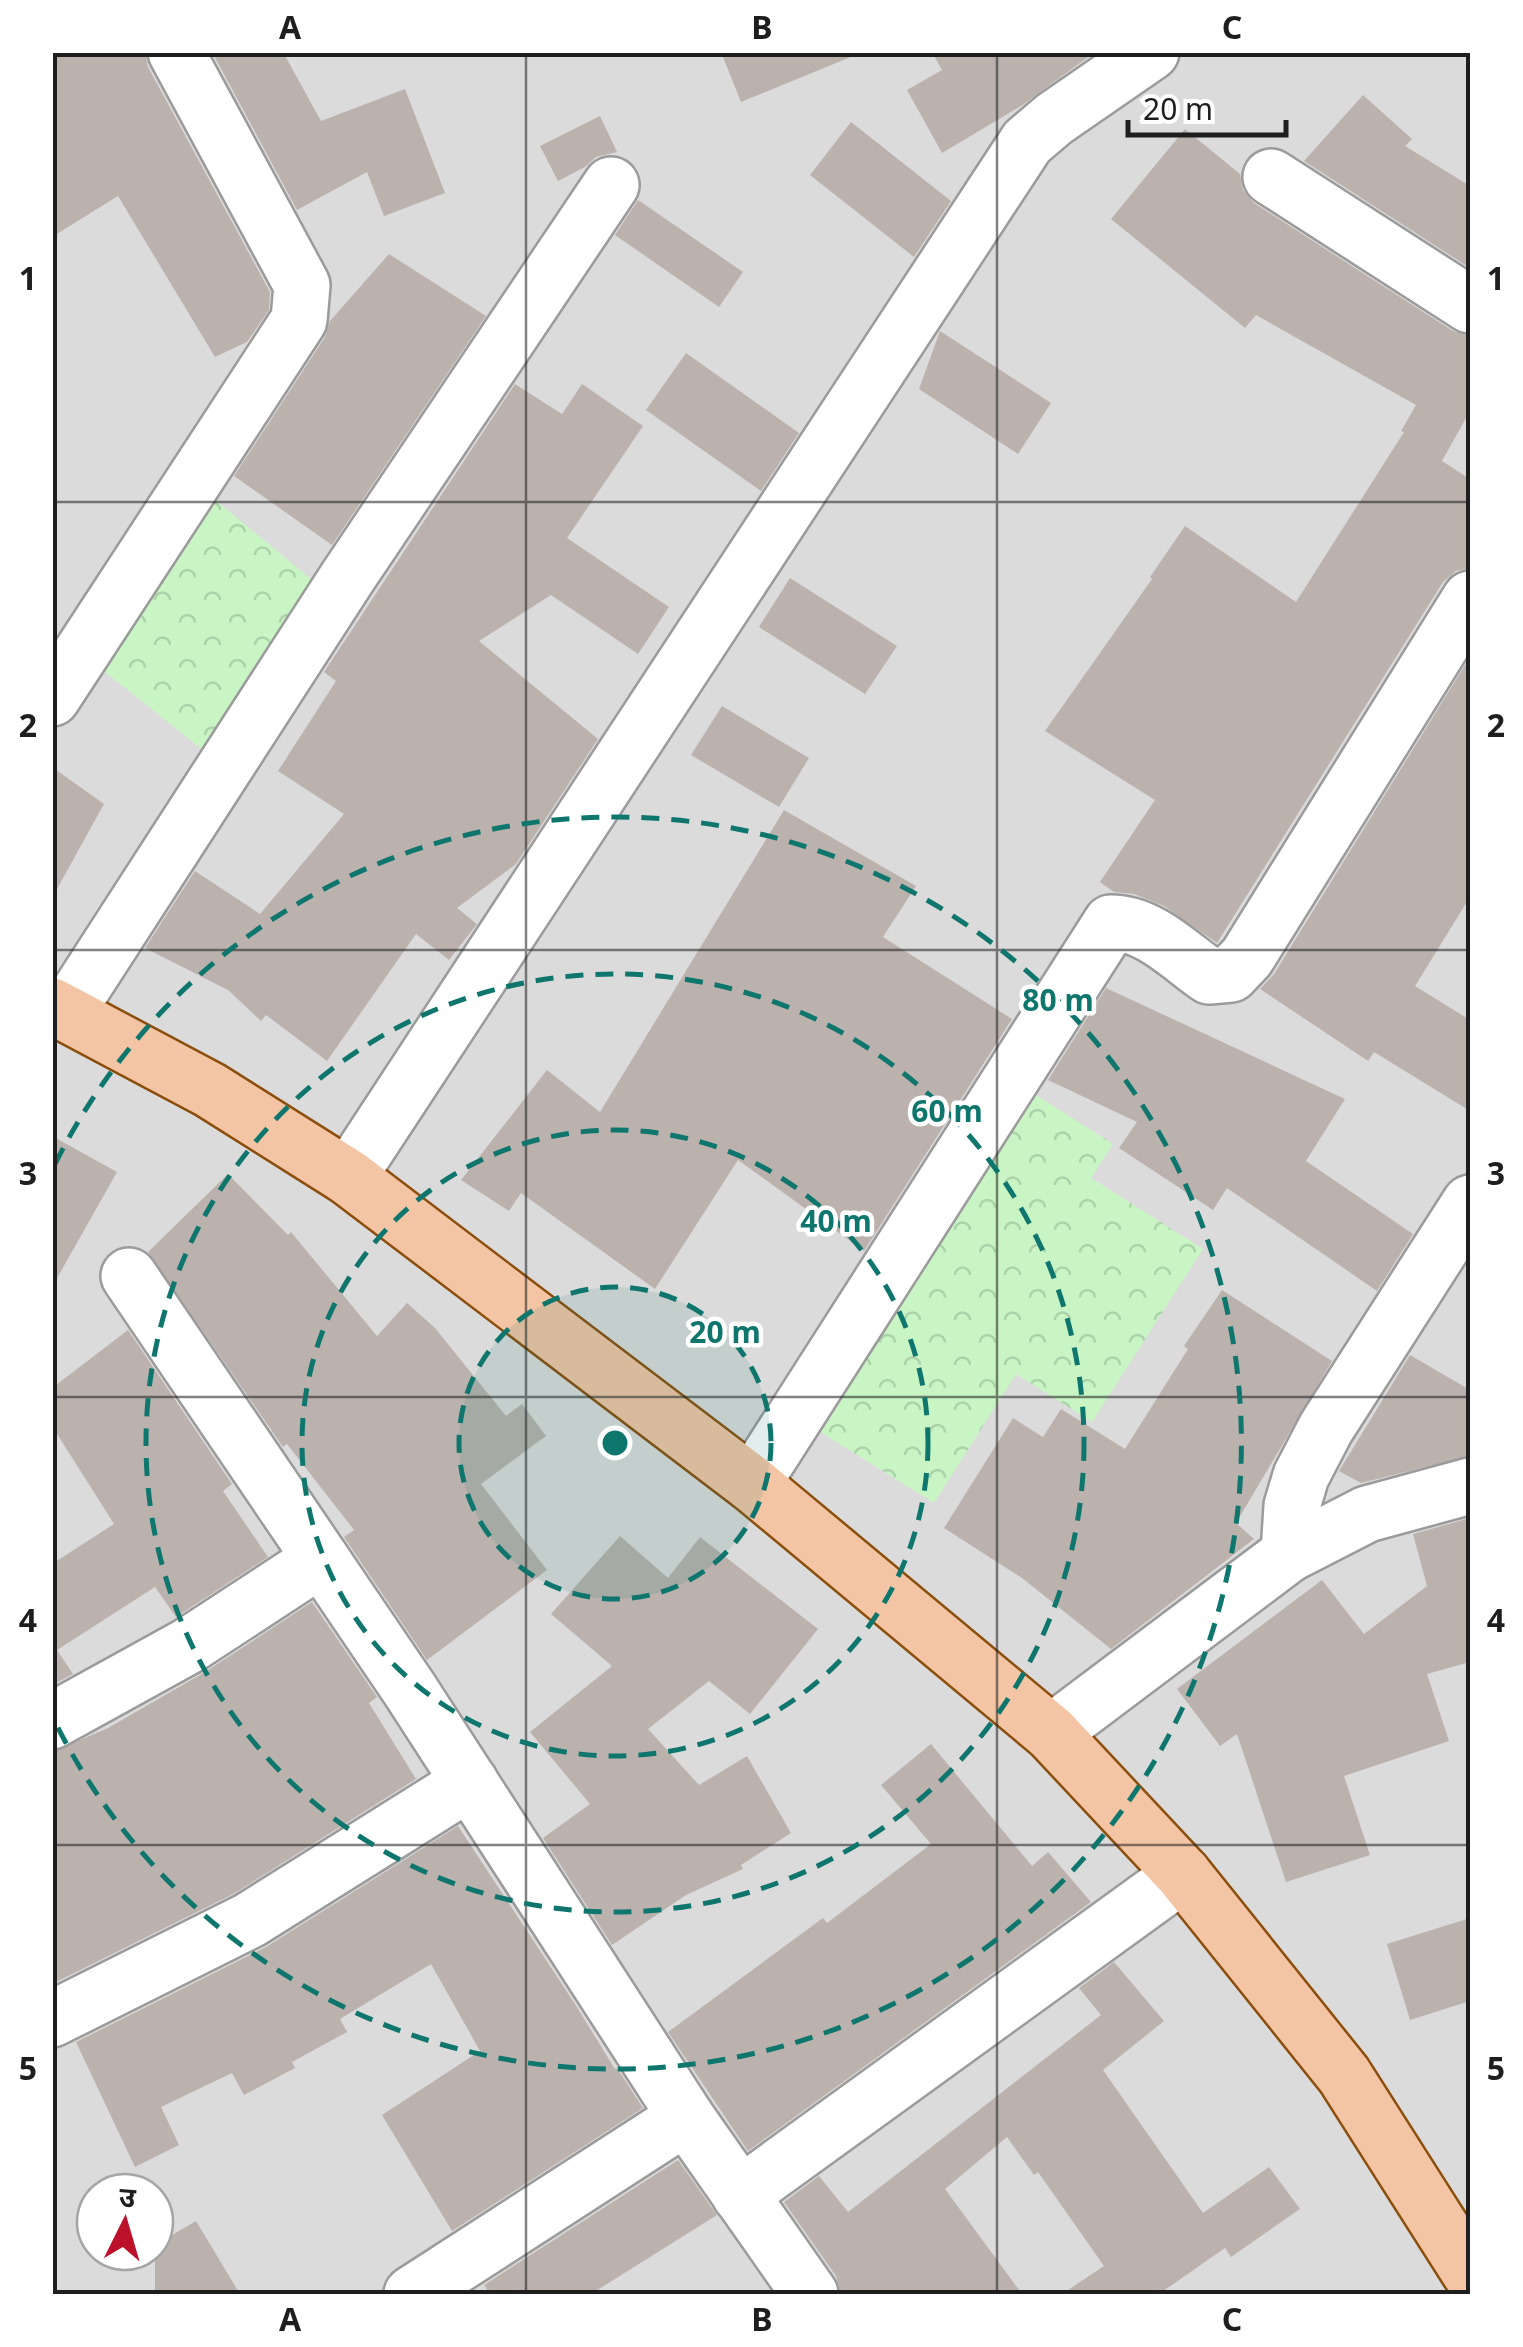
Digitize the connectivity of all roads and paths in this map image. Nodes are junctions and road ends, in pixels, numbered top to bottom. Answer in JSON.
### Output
{"nodes":[{"id":1,"x":176,"y":52,"type":"edge"},
{"id":2,"x":1151,"y":52,"type":"edge"},
{"id":3,"x":1270,"y":176,"type":"dead end"},
{"id":4,"x":611,"y":185,"type":"dead end"},
{"id":5,"x":1470,"y":305,"type":"edge"},
{"id":6,"x":1470,"y":599,"type":"edge"},
{"id":7,"x":52,"y":698,"type":"edge"},
{"id":8,"x":60,"y":1010,"type":"edge"},
{"id":9,"x":348,"y":1177,"type":"junction"},
{"id":10,"x":1470,"y":1203,"type":"edge"},
{"id":11,"x":129,"y":1276,"type":"dead end"},
{"id":12,"x":752,"y":1484,"type":"junction"},
{"id":13,"x":1470,"y":1486,"type":"edge"},
{"id":14,"x":1289,"y":1554,"type":"junction"},
{"id":15,"x":321,"y":1558,"type":"junction"},
{"id":16,"x":52,"y":1721,"type":"edge"},
{"id":17,"x":1051,"y":1733,"type":"junction"},
{"id":18,"x":470,"y":1782,"type":"junction"},
{"id":19,"x":1183,"y":1874,"type":"junction"},
{"id":20,"x":52,"y":2019,"type":"edge"},
{"id":21,"x":686,"y":2117,"type":"junction"},
{"id":22,"x":740,"y":2195,"type":"junction"},
{"id":23,"x":1470,"y":2273,"type":"edge"},
{"id":24,"x":412,"y":2294,"type":"edge"},
{"id":25,"x":810,"y":2294,"type":"edge"}],
"edges":[{"from":1,"to":7,"type":"street"},
{"from":2,"to":9,"type":"street"},
{"from":3,"to":5,"type":"street"},
{"from":4,"to":8,"type":"street"},
{"from":6,"to":12,"type":"street"},
{"from":8,"to":9,"type":"main road"},
{"from":9,"to":12,"type":"main road"},
{"from":10,"to":14,"type":"street"},
{"from":11,"to":15,"type":"street"},
{"from":12,"to":17,"type":"main road"},
{"from":13,"to":14,"type":"street"},
{"from":14,"to":17,"type":"street"},
{"from":15,"to":16,"type":"street"},
{"from":15,"to":18,"type":"street"},
{"from":17,"to":19,"type":"main road"},
{"from":18,"to":20,"type":"street"},
{"from":18,"to":21,"type":"street"},
{"from":19,"to":22,"type":"street"},
{"from":19,"to":23,"type":"main road"},
{"from":21,"to":22,"type":"street"},
{"from":21,"to":24,"type":"street"},
{"from":22,"to":25,"type":"street"}]}
